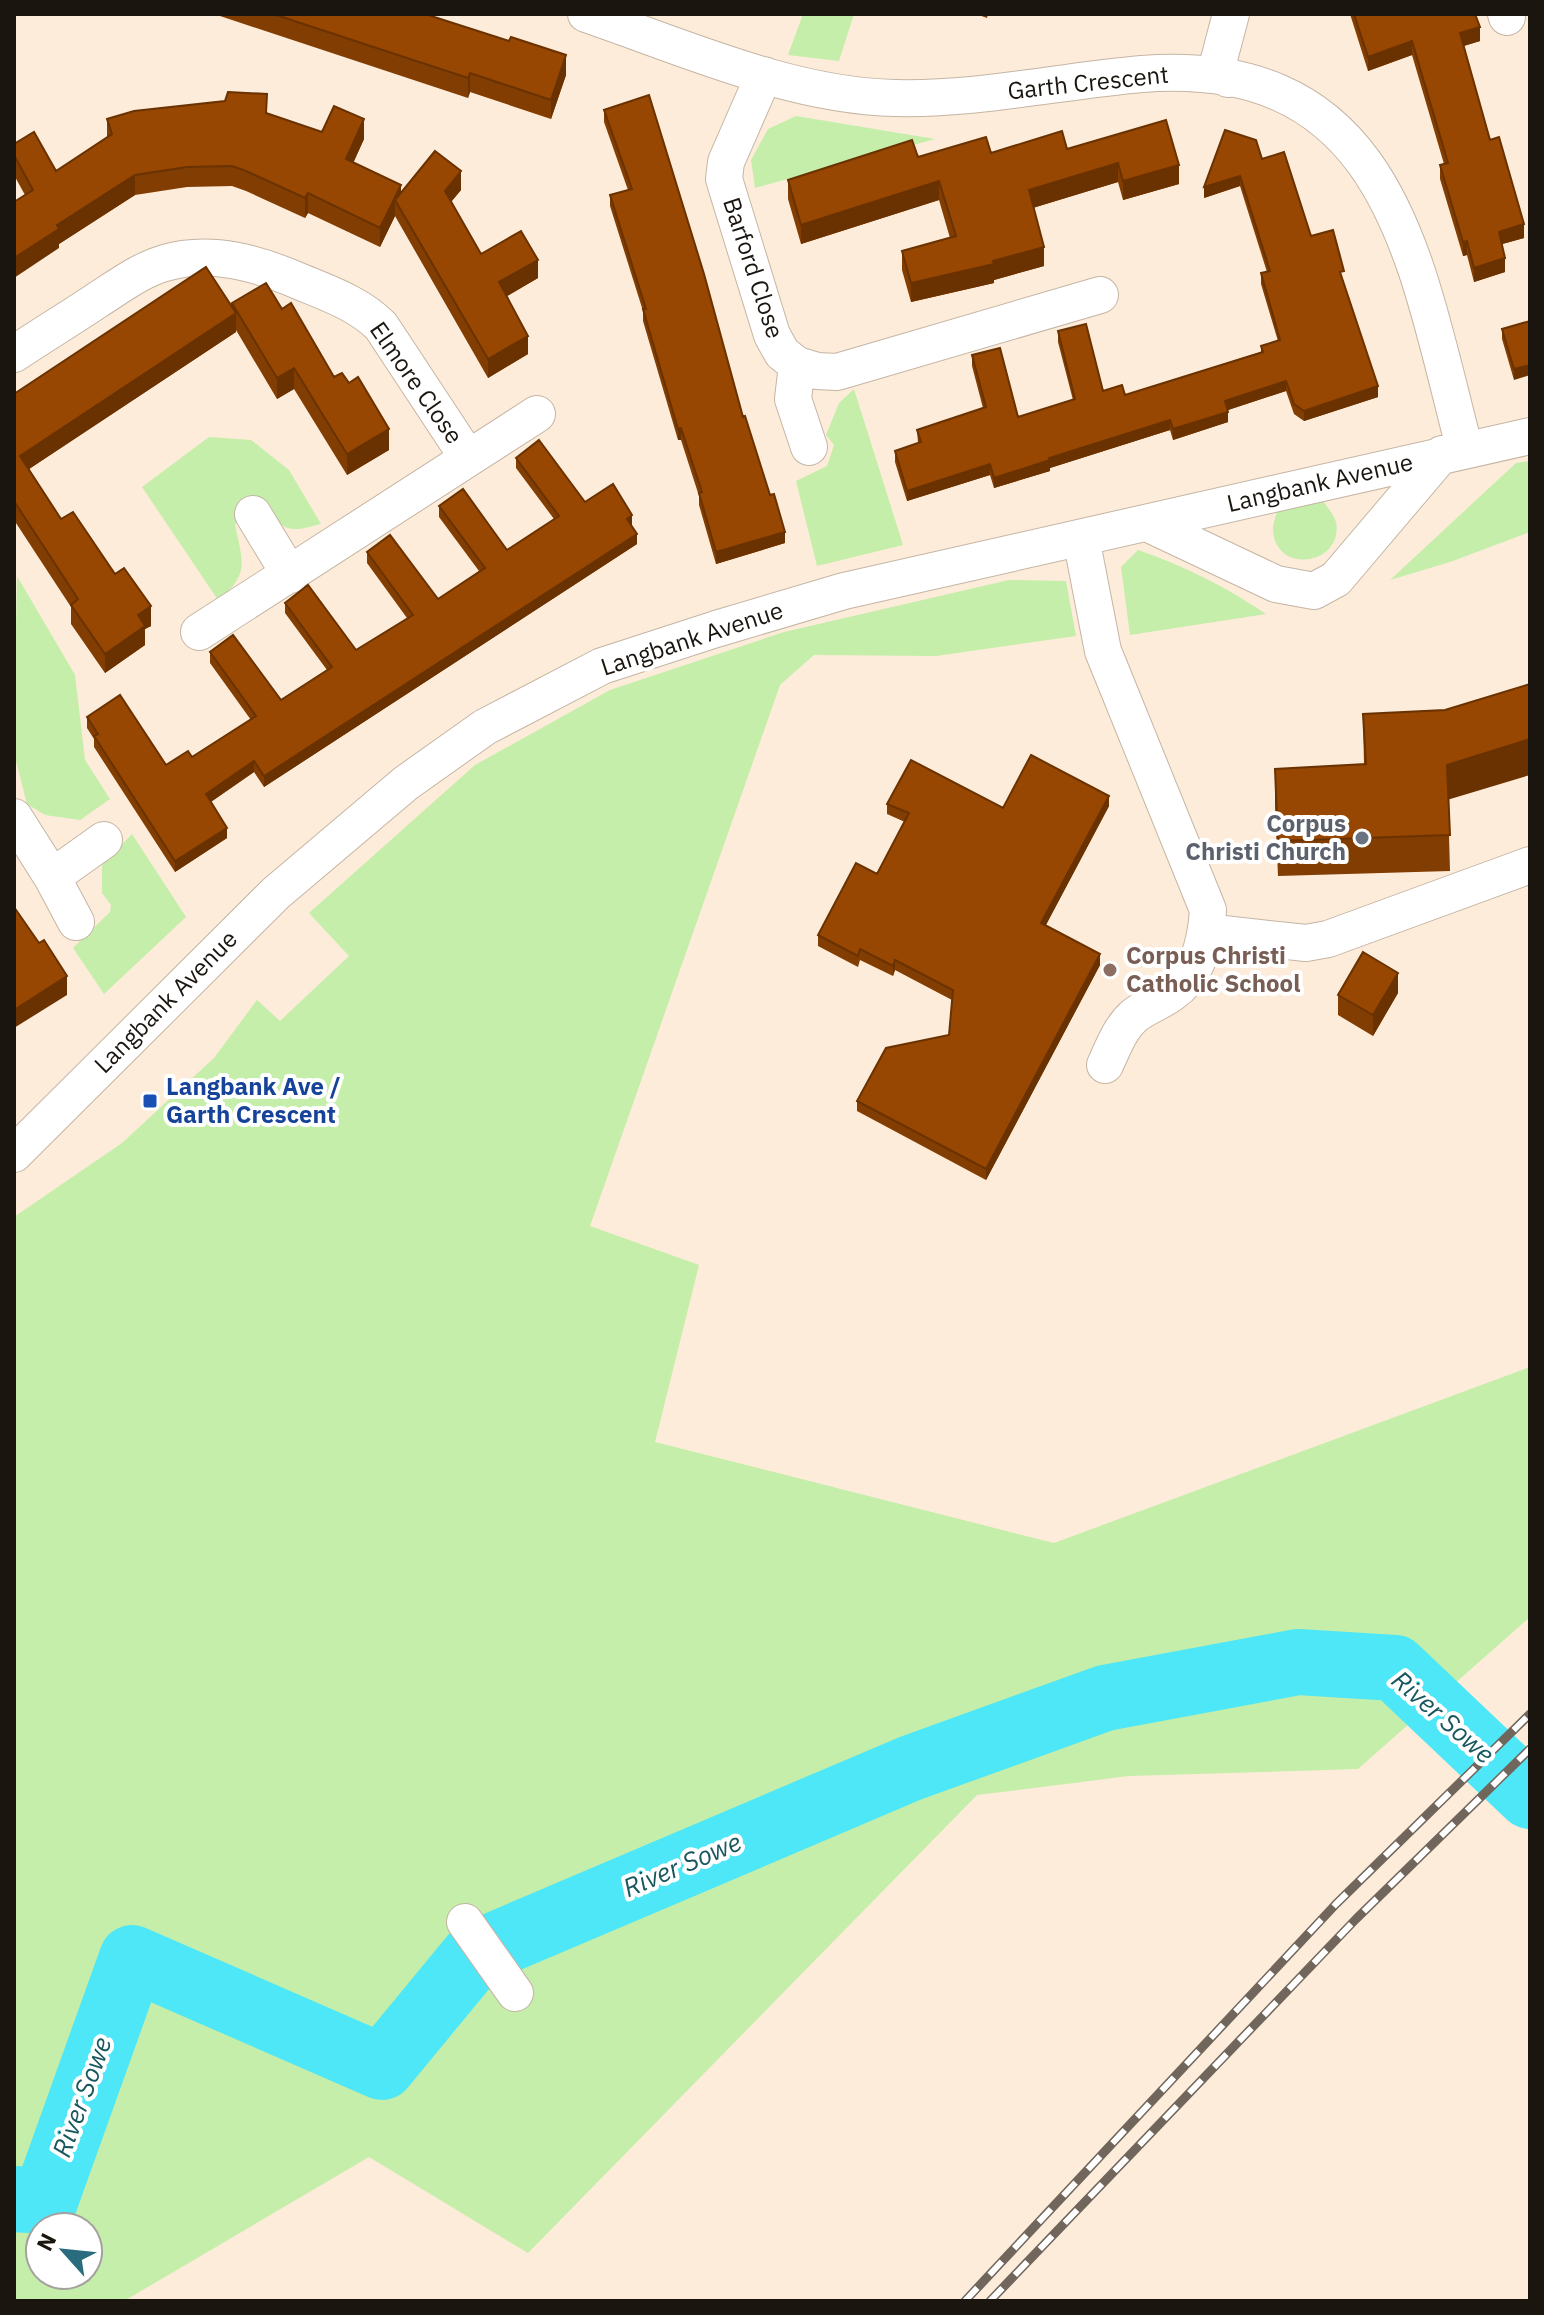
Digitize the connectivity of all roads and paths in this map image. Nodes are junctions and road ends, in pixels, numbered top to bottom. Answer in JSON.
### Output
{"nodes":[{"id":1,"x":586,"y":14,"type":"edge"},
{"id":2,"x":1231,"y":14,"type":"edge"},
{"id":3,"x":764,"y":75,"type":"junction"},
{"id":4,"x":1228,"y":79,"type":"junction"},
{"id":5,"x":1100,"y":295,"type":"dead end"},
{"id":6,"x":14,"y":354,"type":"edge"},
{"id":7,"x":797,"y":365,"type":"junction"},
{"id":8,"x":537,"y":414,"type":"dead end"},
{"id":9,"x":1530,"y":436,"type":"edge"},
{"id":10,"x":809,"y":447,"type":"dead end"},
{"id":11,"x":1453,"y":452,"type":"junction"},
{"id":12,"x":468,"y":458,"type":"junction"},
{"id":13,"x":253,"y":514,"type":"dead end"},
{"id":14,"x":1149,"y":524,"type":"junction"},
{"id":15,"x":1081,"y":538,"type":"junction"},
{"id":16,"x":290,"y":575,"type":"junction"},
{"id":17,"x":199,"y":632,"type":"dead end"},
{"id":18,"x":14,"y":817,"type":"edge"},
{"id":19,"x":104,"y":840,"type":"dead end"},
{"id":20,"x":1530,"y":865,"type":"edge"},
{"id":21,"x":52,"y":877,"type":"junction"},
{"id":22,"x":76,"y":922,"type":"dead end"},
{"id":23,"x":1206,"y":932,"type":"junction"},
{"id":24,"x":1105,"y":1065,"type":"dead end"},
{"id":25,"x":14,"y":1154,"type":"edge"},
{"id":26,"x":465,"y":1922,"type":"dead end"},
{"id":27,"x":515,"y":1993,"type":"dead end"}],
"edges":[{"from":1,"to":3,"type":"street","name":"Garth Crescent"},
{"from":2,"to":4,"type":"street"},
{"from":3,"to":4,"type":"street","name":"Garth Crescent"},
{"from":3,"to":7,"type":"street","name":"Barford Close"},
{"from":4,"to":11,"type":"street","name":"Garth Crescent"},
{"from":5,"to":7,"type":"street","name":"Barford Close"},
{"from":6,"to":12,"type":"street","name":"Elmore Close"},
{"from":7,"to":10,"type":"street","name":"Barford Close"},
{"from":8,"to":12,"type":"street","name":"Elmore Close"},
{"from":9,"to":11,"type":"street","name":"Langbank Avenue"},
{"from":11,"to":14,"type":"street","name":"Langbank Avenue"},
{"from":11,"to":14,"type":"street"},
{"from":12,"to":16,"type":"street","name":"Elmore Close"},
{"from":13,"to":16,"type":"street"},
{"from":14,"to":15,"type":"street","name":"Langbank Avenue"},
{"from":15,"to":23,"type":"street"},
{"from":15,"to":25,"type":"street","name":"Langbank Avenue"},
{"from":16,"to":17,"type":"street","name":"Elmore Close"},
{"from":18,"to":21,"type":"street"},
{"from":19,"to":21,"type":"street"},
{"from":20,"to":23,"type":"street"},
{"from":21,"to":22,"type":"street"},
{"from":23,"to":24,"type":"street"},
{"from":26,"to":27,"type":"street"}]}
